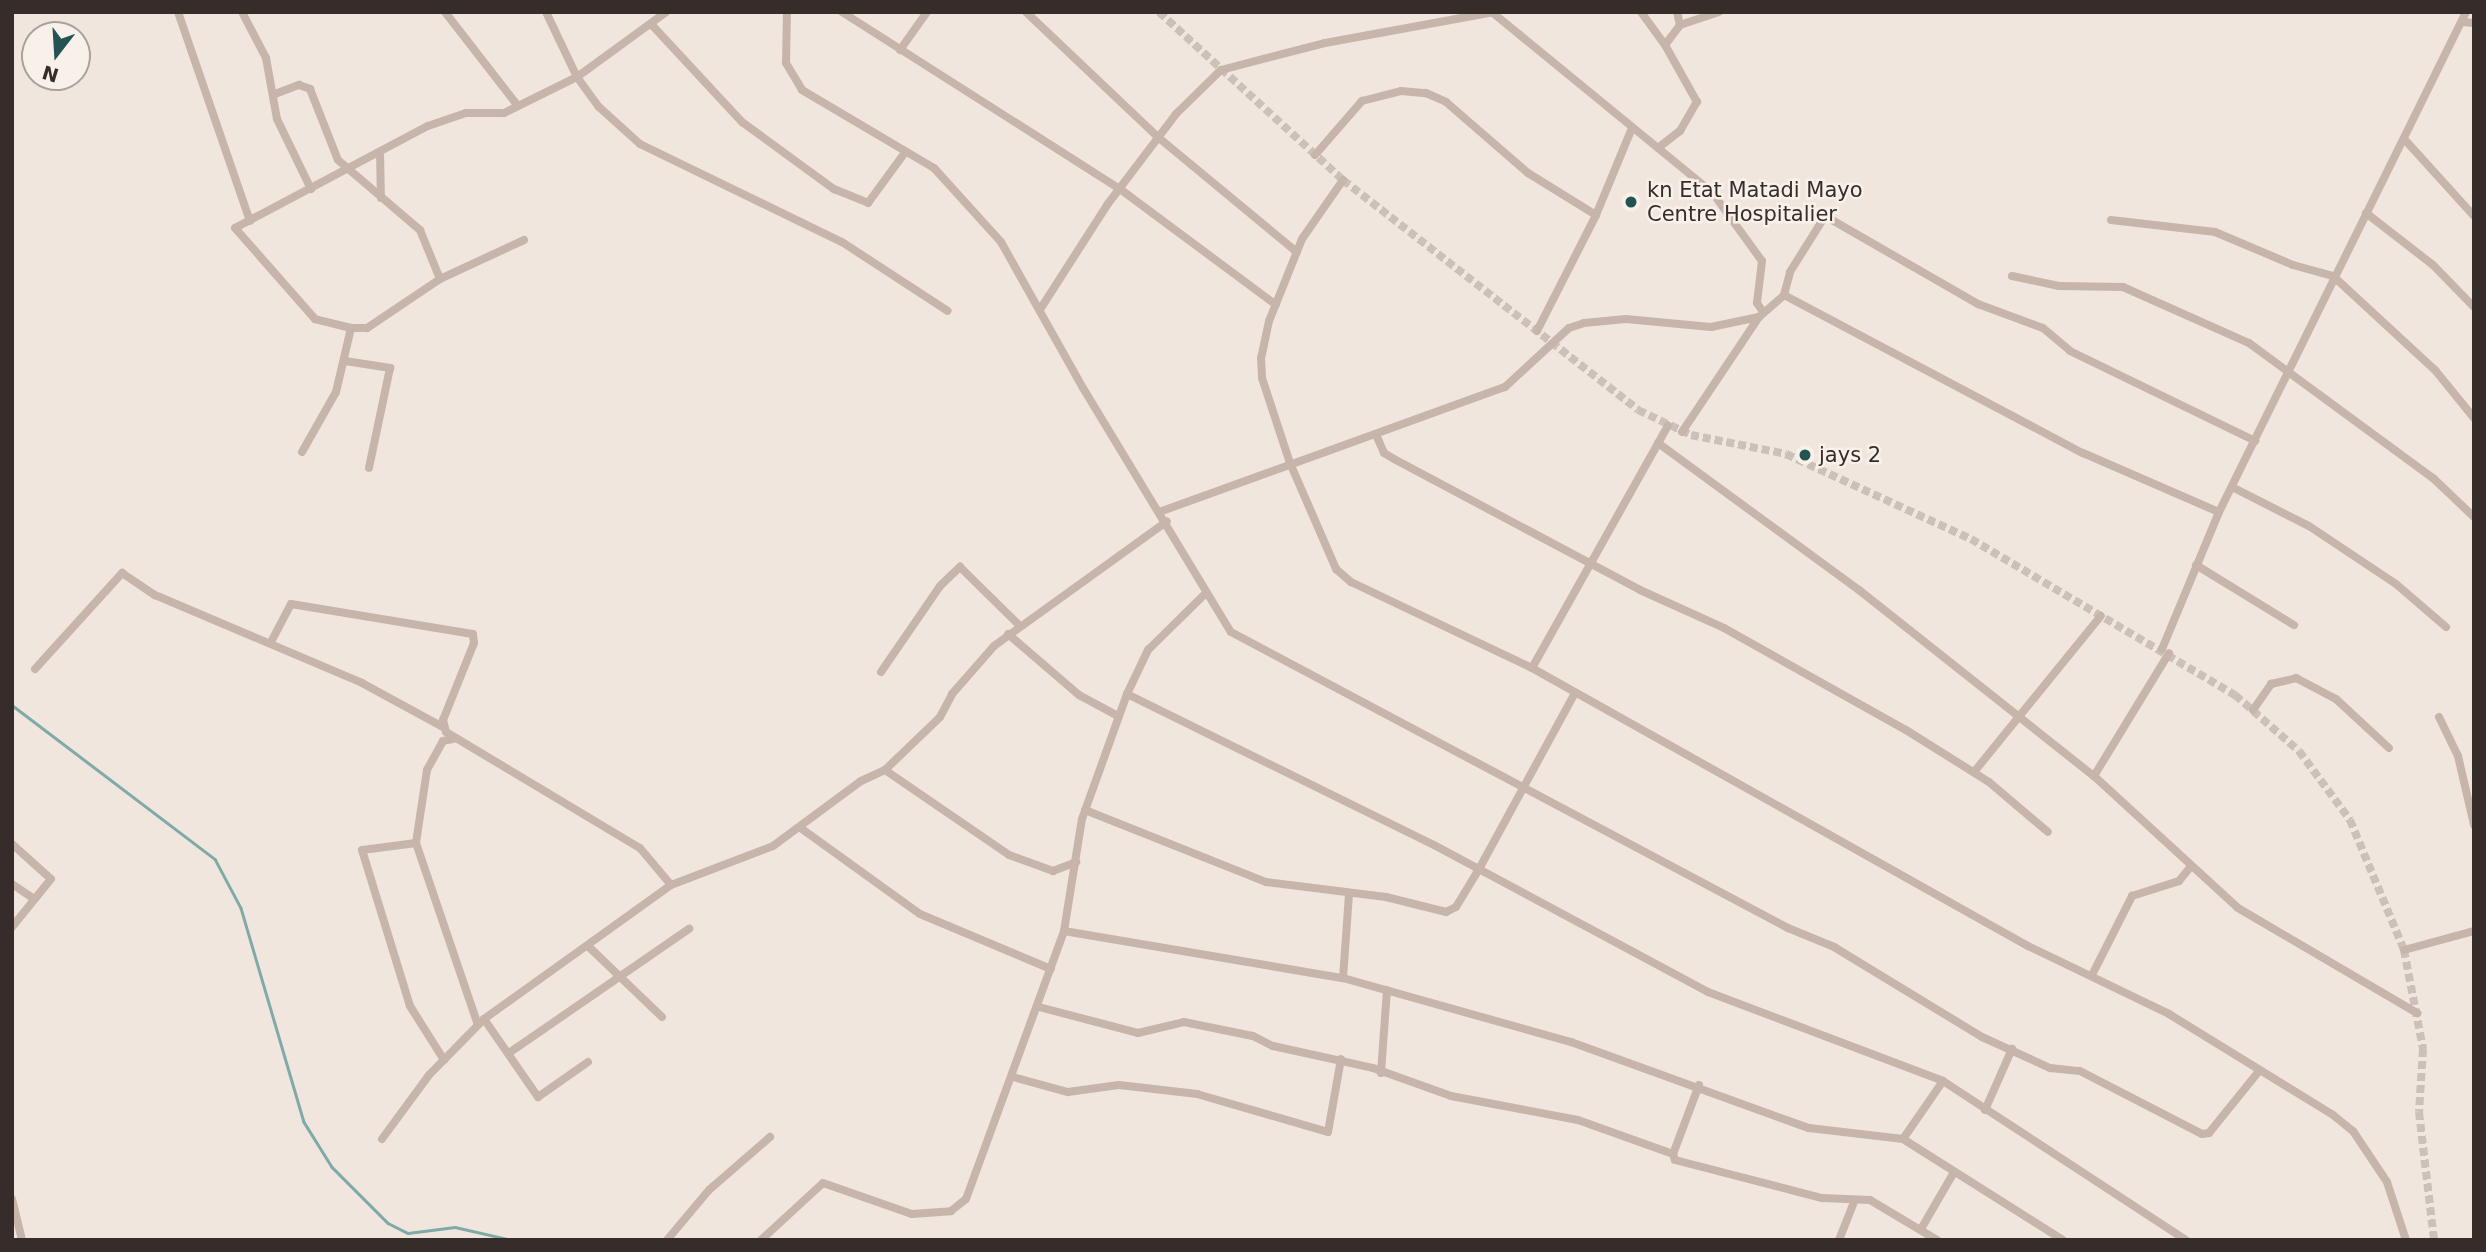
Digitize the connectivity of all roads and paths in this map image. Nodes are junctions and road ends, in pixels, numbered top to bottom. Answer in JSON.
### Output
{"nodes":[{"id":1,"x":178,"y":12,"type":"edge"},
{"id":2,"x":242,"y":12,"type":"edge"},
{"id":3,"x":445,"y":12,"type":"edge"},
{"id":4,"x":546,"y":12,"type":"edge"},
{"id":5,"x":666,"y":12,"type":"edge"},
{"id":6,"x":787,"y":12,"type":"edge"},
{"id":7,"x":842,"y":12,"type":"edge"},
{"id":8,"x":927,"y":12,"type":"edge"},
{"id":9,"x":1026,"y":12,"type":"edge"},
{"id":10,"x":1641,"y":12,"type":"edge"},
{"id":11,"x":1677,"y":12,"type":"edge"},
{"id":12,"x":1719,"y":12,"type":"edge"},
{"id":13,"x":2466,"y":12,"type":"edge"},
{"id":14,"x":1494,"y":13,"type":"edge"},
{"id":15,"x":2463,"y":22,"type":"junction"},
{"id":16,"x":2474,"y":23,"type":"edge"},
{"id":17,"x":651,"y":24,"type":"junction"},
{"id":18,"x":1681,"y":25,"type":"junction"},
{"id":19,"x":1664,"y":45,"type":"junction"},
{"id":20,"x":900,"y":50,"type":"junction"},
{"id":21,"x":577,"y":77,"type":"junction"},
{"id":22,"x":275,"y":94,"type":"junction"},
{"id":23,"x":518,"y":106,"type":"junction"},
{"id":24,"x":1632,"y":128,"type":"junction"},
{"id":25,"x":1159,"y":138,"type":"junction"},
{"id":26,"x":2406,"y":141,"type":"junction"},
{"id":27,"x":1658,"y":148,"type":"junction"},
{"id":28,"x":906,"y":151,"type":"junction"},
{"id":29,"x":380,"y":152,"type":"junction"},
{"id":30,"x":1315,"y":155,"type":"dead end"},
{"id":31,"x":346,"y":170,"type":"junction"},
{"id":32,"x":1343,"y":180,"type":"dead end"},
{"id":33,"x":312,"y":189,"type":"junction"},
{"id":34,"x":1120,"y":189,"type":"junction"},
{"id":35,"x":383,"y":201,"type":"junction"},
{"id":36,"x":2366,"y":213,"type":"junction"},
{"id":37,"x":1596,"y":215,"type":"junction"},
{"id":38,"x":2474,"y":216,"type":"edge"},
{"id":39,"x":2111,"y":220,"type":"dead end"},
{"id":40,"x":250,"y":221,"type":"junction"},
{"id":41,"x":524,"y":240,"type":"dead end"},
{"id":42,"x":1297,"y":252,"type":"junction"},
{"id":43,"x":2012,"y":276,"type":"dead end"},
{"id":44,"x":2333,"y":276,"type":"junction"},
{"id":45,"x":440,"y":279,"type":"junction"},
{"id":46,"x":1784,"y":295,"type":"junction"},
{"id":47,"x":1276,"y":304,"type":"junction"},
{"id":48,"x":2474,"y":307,"type":"edge"},
{"id":49,"x":1041,"y":308,"type":"junction"},
{"id":50,"x":948,"y":311,"type":"dead end"},
{"id":51,"x":1761,"y":314,"type":"junction"},
{"id":52,"x":351,"y":328,"type":"junction"},
{"id":53,"x":1537,"y":331,"type":"dead end"},
{"id":54,"x":345,"y":361,"type":"junction"},
{"id":55,"x":2290,"y":371,"type":"junction"},
{"id":56,"x":2474,"y":418,"type":"edge"},
{"id":57,"x":1668,"y":426,"type":"dead end"},
{"id":58,"x":1682,"y":432,"type":"dead end"},
{"id":59,"x":1377,"y":437,"type":"junction"},
{"id":60,"x":2256,"y":441,"type":"junction"},
{"id":61,"x":1658,"y":443,"type":"junction"},
{"id":62,"x":302,"y":452,"type":"dead end"},
{"id":63,"x":1290,"y":463,"type":"junction"},
{"id":64,"x":369,"y":468,"type":"dead end"},
{"id":65,"x":2232,"y":487,"type":"junction"},
{"id":66,"x":1162,"y":511,"type":"junction"},
{"id":67,"x":2219,"y":512,"type":"junction"},
{"id":68,"x":2474,"y":517,"type":"edge"},
{"id":69,"x":1167,"y":521,"type":"junction"},
{"id":70,"x":1589,"y":560,"type":"junction"},
{"id":71,"x":2196,"y":565,"type":"junction"},
{"id":72,"x":1206,"y":593,"type":"junction"},
{"id":73,"x":2101,"y":615,"type":"dead end"},
{"id":74,"x":2294,"y":625,"type":"dead end"},
{"id":75,"x":1020,"y":626,"type":"junction"},
{"id":76,"x":2446,"y":627,"type":"dead end"},
{"id":77,"x":1008,"y":634,"type":"junction"},
{"id":78,"x":271,"y":642,"type":"junction"},
{"id":79,"x":1532,"y":668,"type":"junction"},
{"id":80,"x":35,"y":669,"type":"dead end"},
{"id":81,"x":881,"y":672,"type":"dead end"},
{"id":82,"x":1575,"y":693,"type":"junction"},
{"id":83,"x":1127,"y":694,"type":"junction"},
{"id":84,"x":2253,"y":710,"type":"dead end"},
{"id":85,"x":1118,"y":716,"type":"junction"},
{"id":86,"x":2438,"y":717,"type":"dead end"},
{"id":87,"x":2020,"y":718,"type":"junction"},
{"id":88,"x":443,"y":727,"type":"junction"},
{"id":89,"x":453,"y":739,"type":"junction"},
{"id":90,"x":2389,"y":748,"type":"dead end"},
{"id":91,"x":885,"y":770,"type":"junction"},
{"id":92,"x":1974,"y":772,"type":"junction"},
{"id":93,"x":2094,"y":776,"type":"junction"},
{"id":94,"x":1523,"y":783,"type":"junction"},
{"id":95,"x":1085,"y":810,"type":"junction"},
{"id":96,"x":2474,"y":825,"type":"edge"},
{"id":97,"x":802,"y":829,"type":"junction"},
{"id":98,"x":2048,"y":832,"type":"dead end"},
{"id":99,"x":416,"y":843,"type":"junction"},
{"id":100,"x":12,"y":844,"type":"edge"},
{"id":101,"x":1076,"y":862,"type":"junction"},
{"id":102,"x":2191,"y":866,"type":"junction"},
{"id":103,"x":1479,"y":869,"type":"junction"},
{"id":104,"x":12,"y":884,"type":"edge"},
{"id":105,"x":671,"y":885,"type":"junction"},
{"id":106,"x":1349,"y":894,"type":"junction"},
{"id":107,"x":34,"y":899,"type":"junction"},
{"id":108,"x":12,"y":928,"type":"edge"},
{"id":109,"x":689,"y":929,"type":"dead end"},
{"id":110,"x":1064,"y":931,"type":"junction"},
{"id":111,"x":2474,"y":931,"type":"edge"},
{"id":112,"x":589,"y":947,"type":"junction"},
{"id":113,"x":2404,"y":950,"type":"dead end"},
{"id":114,"x":1051,"y":969,"type":"junction"},
{"id":115,"x":618,"y":975,"type":"junction"},
{"id":116,"x":2092,"y":975,"type":"junction"},
{"id":117,"x":1343,"y":978,"type":"junction"},
{"id":118,"x":1387,"y":990,"type":"junction"},
{"id":119,"x":1039,"y":1007,"type":"junction"},
{"id":120,"x":2417,"y":1013,"type":"dead end"},
{"id":121,"x":662,"y":1017,"type":"dead end"},
{"id":122,"x":481,"y":1022,"type":"junction"},
{"id":123,"x":2012,"y":1049,"type":"junction"},
{"id":124,"x":509,"y":1054,"type":"junction"},
{"id":125,"x":1341,"y":1059,"type":"junction"},
{"id":126,"x":444,"y":1060,"type":"junction"},
{"id":127,"x":588,"y":1062,"type":"dead end"},
{"id":128,"x":2259,"y":1071,"type":"junction"},
{"id":129,"x":1381,"y":1073,"type":"junction"},
{"id":130,"x":1013,"y":1077,"type":"junction"},
{"id":131,"x":1943,"y":1081,"type":"junction"},
{"id":132,"x":1699,"y":1086,"type":"junction"},
{"id":133,"x":1985,"y":1110,"type":"junction"},
{"id":134,"x":770,"y":1138,"type":"dead end"},
{"id":135,"x":382,"y":1139,"type":"dead end"},
{"id":136,"x":1903,"y":1139,"type":"junction"},
{"id":137,"x":1673,"y":1154,"type":"junction"},
{"id":138,"x":1954,"y":1172,"type":"junction"},
{"id":139,"x":12,"y":1199,"type":"edge"},
{"id":140,"x":1854,"y":1202,"type":"junction"},
{"id":141,"x":1921,"y":1229,"type":"junction"},
{"id":142,"x":766,"y":1238,"type":"edge"},
{"id":143,"x":22,"y":1240,"type":"edge"},
{"id":144,"x":667,"y":1240,"type":"edge"},
{"id":145,"x":1839,"y":1240,"type":"edge"},
{"id":146,"x":1937,"y":1240,"type":"edge"},
{"id":147,"x":2063,"y":1240,"type":"edge"},
{"id":148,"x":2186,"y":1240,"type":"edge"},
{"id":149,"x":2406,"y":1240,"type":"edge"}],
"edges":[{"from":1,"to":40,"type":"street"},
{"from":2,"to":22,"type":"street"},
{"from":3,"to":23,"type":"street"},
{"from":4,"to":21,"type":"street"},
{"from":5,"to":17,"type":"street"},
{"from":6,"to":28,"type":"street"},
{"from":7,"to":20,"type":"street"},
{"from":8,"to":20,"type":"street"},
{"from":9,"to":25,"type":"street"},
{"from":10,"to":19,"type":"street"},
{"from":11,"to":18,"type":"street"},
{"from":12,"to":18,"type":"street"},
{"from":13,"to":15,"type":"street"},
{"from":14,"to":24,"type":"street"},
{"from":14,"to":25,"type":"street"},
{"from":15,"to":16,"type":"street"},
{"from":15,"to":26,"type":"street"},
{"from":17,"to":21,"type":"street"},
{"from":17,"to":28,"type":"street"},
{"from":18,"to":19,"type":"street"},
{"from":19,"to":27,"type":"street"},
{"from":20,"to":34,"type":"street"},
{"from":21,"to":23,"type":"street"},
{"from":21,"to":50,"type":"street"},
{"from":22,"to":31,"type":"street"},
{"from":22,"to":33,"type":"street"},
{"from":23,"to":29,"type":"street"},
{"from":24,"to":27,"type":"street"},
{"from":24,"to":37,"type":"street"},
{"from":25,"to":34,"type":"street"},
{"from":25,"to":42,"type":"street"},
{"from":26,"to":36,"type":"street"},
{"from":26,"to":38,"type":"street"},
{"from":27,"to":51,"type":"street"},
{"from":28,"to":49,"type":"street"},
{"from":29,"to":31,"type":"street"},
{"from":29,"to":35,"type":"street"},
{"from":30,"to":37,"type":"street"},
{"from":31,"to":33,"type":"street"},
{"from":31,"to":35,"type":"street"},
{"from":32,"to":42,"type":"street"},
{"from":33,"to":40,"type":"street"},
{"from":34,"to":47,"type":"street"},
{"from":34,"to":49,"type":"street"},
{"from":35,"to":45,"type":"street"},
{"from":36,"to":44,"type":"street"},
{"from":36,"to":48,"type":"street"},
{"from":37,"to":53,"type":"street"},
{"from":39,"to":44,"type":"street"},
{"from":40,"to":52,"type":"street"},
{"from":41,"to":45,"type":"street"},
{"from":42,"to":47,"type":"street"},
{"from":43,"to":55,"type":"street"},
{"from":44,"to":55,"type":"street"},
{"from":44,"to":56,"type":"street"},
{"from":45,"to":52,"type":"street"},
{"from":46,"to":51,"type":"street"},
{"from":46,"to":60,"type":"street"},
{"from":46,"to":67,"type":"street"},
{"from":47,"to":63,"type":"street"},
{"from":49,"to":66,"type":"street"},
{"from":51,"to":58,"type":"street"},
{"from":51,"to":59,"type":"street"},
{"from":52,"to":54,"type":"street"},
{"from":54,"to":62,"type":"street"},
{"from":54,"to":64,"type":"street"},
{"from":55,"to":60,"type":"street"},
{"from":55,"to":68,"type":"street"},
{"from":57,"to":61,"type":"street"},
{"from":59,"to":63,"type":"street"},
{"from":59,"to":70,"type":"street"},
{"from":60,"to":65,"type":"street"},
{"from":61,"to":70,"type":"street"},
{"from":61,"to":87,"type":"street"},
{"from":63,"to":66,"type":"street"},
{"from":63,"to":79,"type":"street"},
{"from":65,"to":67,"type":"street"},
{"from":65,"to":76,"type":"street"},
{"from":66,"to":69,"type":"street"},
{"from":67,"to":71,"type":"street"},
{"from":69,"to":72,"type":"street"},
{"from":69,"to":75,"type":"street"},
{"from":70,"to":79,"type":"street"},
{"from":70,"to":92,"type":"street"},
{"from":71,"to":74,"type":"street"},
{"from":71,"to":93,"type":"street"},
{"from":72,"to":83,"type":"street"},
{"from":72,"to":94,"type":"street"},
{"from":73,"to":87,"type":"street"},
{"from":75,"to":77,"type":"street"},
{"from":75,"to":81,"type":"street"},
{"from":77,"to":85,"type":"street"},
{"from":77,"to":91,"type":"street"},
{"from":78,"to":80,"type":"street"},
{"from":78,"to":88,"type":"street"},
{"from":78,"to":88,"type":"street"},
{"from":79,"to":82,"type":"street"},
{"from":82,"to":94,"type":"street"},
{"from":82,"to":116,"type":"street"},
{"from":83,"to":85,"type":"street"},
{"from":83,"to":103,"type":"street"},
{"from":84,"to":90,"type":"street"},
{"from":85,"to":95,"type":"street"},
{"from":86,"to":96,"type":"street"},
{"from":87,"to":92,"type":"street"},
{"from":87,"to":93,"type":"street"},
{"from":88,"to":89,"type":"street"},
{"from":89,"to":99,"type":"street"},
{"from":89,"to":105,"type":"street"},
{"from":91,"to":97,"type":"street"},
{"from":91,"to":101,"type":"street"},
{"from":92,"to":98,"type":"street"},
{"from":93,"to":102,"type":"street"},
{"from":94,"to":103,"type":"street"},
{"from":94,"to":123,"type":"street"},
{"from":95,"to":101,"type":"street"},
{"from":95,"to":106,"type":"street"},
{"from":97,"to":105,"type":"street"},
{"from":97,"to":114,"type":"street"},
{"from":99,"to":122,"type":"street"},
{"from":99,"to":126,"type":"street"},
{"from":100,"to":107,"type":"street"},
{"from":101,"to":110,"type":"street"},
{"from":102,"to":116,"type":"street"},
{"from":102,"to":120,"type":"street"},
{"from":103,"to":106,"type":"street"},
{"from":103,"to":131,"type":"street"},
{"from":104,"to":107,"type":"street"},
{"from":105,"to":112,"type":"street"},
{"from":106,"to":117,"type":"street"},
{"from":107,"to":108,"type":"street"},
{"from":109,"to":115,"type":"street"},
{"from":110,"to":114,"type":"street"},
{"from":110,"to":117,"type":"street"},
{"from":111,"to":113,"type":"street"},
{"from":112,"to":115,"type":"street"},
{"from":112,"to":122,"type":"street"},
{"from":114,"to":119,"type":"street"},
{"from":115,"to":121,"type":"street"},
{"from":115,"to":124,"type":"street"},
{"from":116,"to":128,"type":"street"},
{"from":117,"to":118,"type":"street"},
{"from":118,"to":129,"type":"street"},
{"from":118,"to":132,"type":"street"},
{"from":119,"to":125,"type":"street"},
{"from":119,"to":130,"type":"street"},
{"from":122,"to":124,"type":"street"},
{"from":122,"to":126,"type":"street"},
{"from":123,"to":128,"type":"street"},
{"from":123,"to":133,"type":"street"},
{"from":124,"to":127,"type":"street"},
{"from":125,"to":129,"type":"street"},
{"from":125,"to":130,"type":"street"},
{"from":126,"to":135,"type":"street"},
{"from":128,"to":149,"type":"street"},
{"from":129,"to":137,"type":"street"},
{"from":130,"to":142,"type":"street"},
{"from":131,"to":133,"type":"street"},
{"from":131,"to":136,"type":"street"},
{"from":132,"to":136,"type":"street"},
{"from":132,"to":137,"type":"street"},
{"from":133,"to":148,"type":"street"},
{"from":134,"to":144,"type":"street"},
{"from":136,"to":138,"type":"street"},
{"from":137,"to":140,"type":"street"},
{"from":138,"to":141,"type":"street"},
{"from":138,"to":147,"type":"street"},
{"from":139,"to":143,"type":"street"},
{"from":140,"to":141,"type":"street"},
{"from":140,"to":145,"type":"street"},
{"from":141,"to":146,"type":"street"}]}
